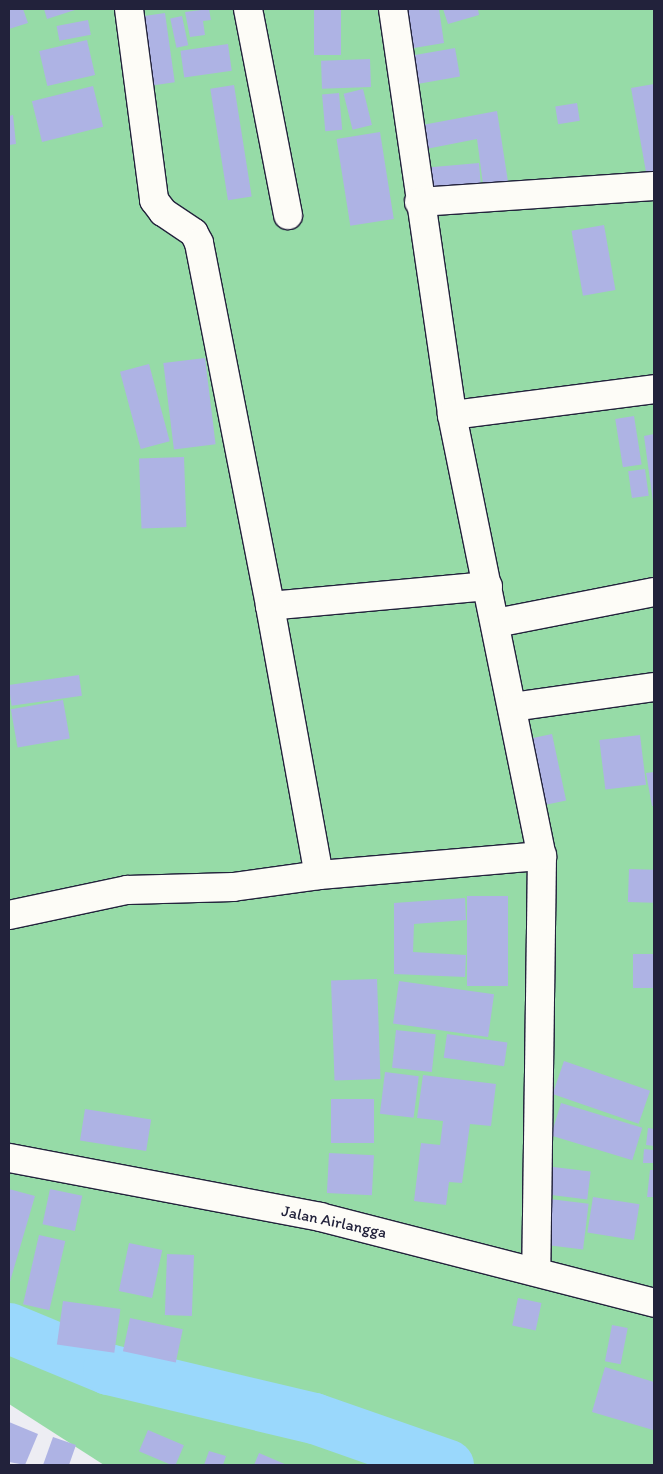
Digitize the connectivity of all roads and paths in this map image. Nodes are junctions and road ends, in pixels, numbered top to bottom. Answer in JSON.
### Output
{"nodes":[{"id":1,"x":128,"y":9,"type":"edge"},
{"id":2,"x":248,"y":9,"type":"edge"},
{"id":3,"x":393,"y":9,"type":"edge"},
{"id":4,"x":654,"y":186,"type":"edge"},
{"id":5,"x":419,"y":202,"type":"junction"},
{"id":6,"x":288,"y":215,"type":"dead end"},
{"id":7,"x":654,"y":389,"type":"edge"},
{"id":8,"x":452,"y":415,"type":"junction"},
{"id":9,"x":488,"y":586,"type":"junction"},
{"id":10,"x":654,"y":592,"type":"edge"},
{"id":11,"x":270,"y":606,"type":"junction"},
{"id":12,"x":496,"y":623,"type":"junction"},
{"id":13,"x":654,"y":687,"type":"edge"},
{"id":14,"x":513,"y":707,"type":"junction"},
{"id":15,"x":542,"y":856,"type":"junction"},
{"id":16,"x":319,"y":875,"type":"junction"},
{"id":17,"x":9,"y":915,"type":"edge"},
{"id":18,"x":9,"y":1158,"type":"edge"},
{"id":19,"x":536,"y":1269,"type":"junction"},
{"id":20,"x":654,"y":1303,"type":"edge"}],
"edges":[{"from":1,"to":11,"type":"street"},
{"from":2,"to":6,"type":"street"},
{"from":3,"to":5,"type":"street"},
{"from":4,"to":5,"type":"street"},
{"from":5,"to":8,"type":"street"},
{"from":7,"to":8,"type":"street"},
{"from":8,"to":9,"type":"street"},
{"from":9,"to":11,"type":"street"},
{"from":9,"to":12,"type":"street"},
{"from":10,"to":12,"type":"street"},
{"from":11,"to":16,"type":"street"},
{"from":12,"to":14,"type":"street"},
{"from":13,"to":14,"type":"street"},
{"from":14,"to":15,"type":"street"},
{"from":15,"to":16,"type":"street"},
{"from":15,"to":19,"type":"street"},
{"from":16,"to":17,"type":"street"},
{"from":18,"to":19,"type":"street","name":"Jalan Airlangga"},
{"from":19,"to":20,"type":"street","name":"Jalan Airlangga"}]}
